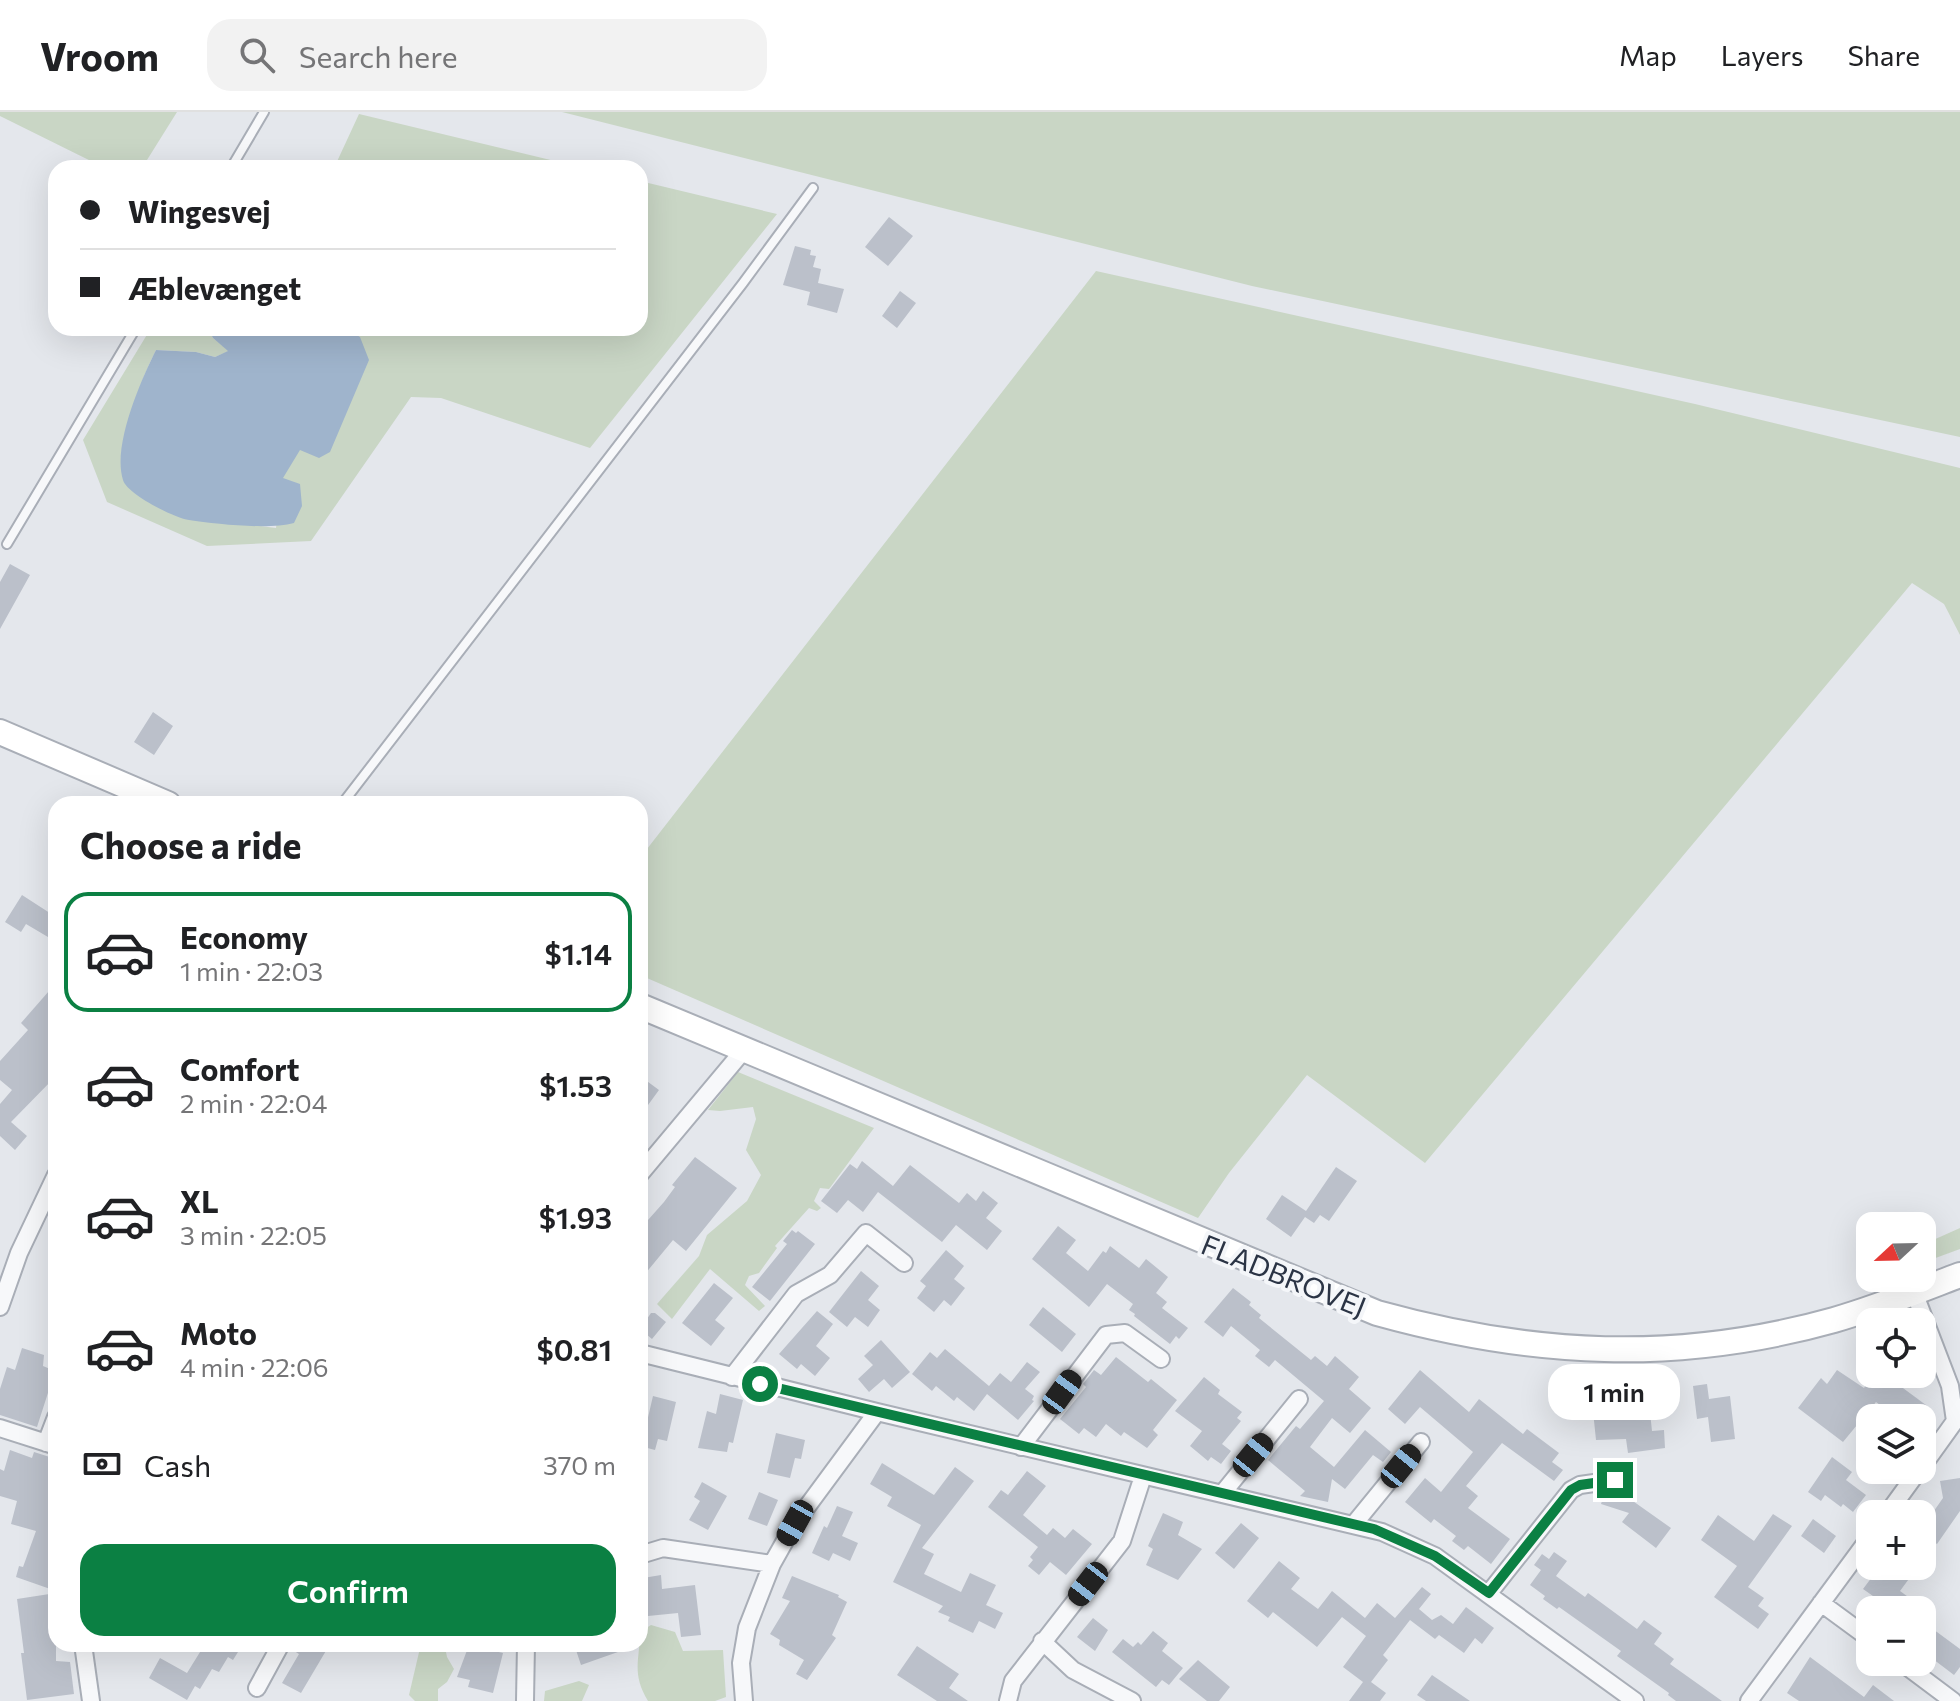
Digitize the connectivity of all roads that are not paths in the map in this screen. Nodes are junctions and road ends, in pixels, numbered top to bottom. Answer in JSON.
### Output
{"nodes":[{"id":1,"x":264,"y":112,"type":"edge"},
{"id":2,"x":236,"y":160,"type":"edge"},
{"id":3,"x":813,"y":188,"type":"dead end"},
{"id":4,"x":131,"y":336,"type":"edge"},
{"id":5,"x":7,"y":544,"type":"dead end"},
{"id":6,"x":0,"y":732,"type":"edge"},
{"id":7,"x":149,"y":796,"type":"edge"},
{"id":8,"x":348,"y":796,"type":"edge"},
{"id":9,"x":648,"y":1009,"type":"edge"},
{"id":10,"x":743,"y":1051,"type":"junction"},
{"id":11,"x":648,"y":1164,"type":"edge"},
{"id":12,"x":48,"y":1192,"type":"edge"},
{"id":13,"x":904,"y":1263,"type":"dead end"},
{"id":14,"x":1960,"y":1275,"type":"edge"},
{"id":15,"x":1936,"y":1284,"type":"edge"},
{"id":16,"x":1914,"y":1292,"type":"joint"},
{"id":17,"x":0,"y":1307,"type":"edge"},
{"id":18,"x":648,"y":1355,"type":"edge"},
{"id":19,"x":1161,"y":1359,"type":"dead end"},
{"id":20,"x":732,"y":1377,"type":"junction"},
{"id":21,"x":1299,"y":1399,"type":"dead end"},
{"id":22,"x":877,"y":1412,"type":"junction"},
{"id":23,"x":1958,"y":1423,"type":"edge"},
{"id":24,"x":0,"y":1428,"type":"edge"},
{"id":25,"x":1421,"y":1442,"type":"dead end"},
{"id":26,"x":48,"y":1443,"type":"edge"},
{"id":27,"x":1021,"y":1447,"type":"junction"},
{"id":28,"x":1936,"y":1450,"type":"edge"},
{"id":29,"x":1143,"y":1476,"type":"junction"},
{"id":30,"x":1615,"y":1480,"type":"dead end"},
{"id":31,"x":1222,"y":1494,"type":"junction"},
{"id":32,"x":1354,"y":1524,"type":"junction"},
{"id":33,"x":648,"y":1553,"type":"edge"},
{"id":34,"x":1856,"y":1556,"type":"edge"},
{"id":35,"x":772,"y":1564,"type":"junction"},
{"id":36,"x":1489,"y":1593,"type":"junction"},
{"id":37,"x":1821,"y":1603,"type":"junction"},
{"id":38,"x":1856,"y":1629,"type":"edge"},
{"id":39,"x":1042,"y":1641,"type":"junction"},
{"id":40,"x":84,"y":1652,"type":"edge"},
{"id":41,"x":277,"y":1652,"type":"edge"},
{"id":42,"x":526,"y":1652,"type":"edge"},
{"id":43,"x":1920,"y":1676,"type":"edge"},
{"id":44,"x":257,"y":1688,"type":"dead end"},
{"id":45,"x":91,"y":1701,"type":"edge"},
{"id":46,"x":525,"y":1701,"type":"edge"},
{"id":47,"x":744,"y":1701,"type":"edge"},
{"id":48,"x":1008,"y":1701,"type":"edge"},
{"id":49,"x":1132,"y":1701,"type":"edge"},
{"id":50,"x":1635,"y":1701,"type":"edge"},
{"id":51,"x":1749,"y":1701,"type":"edge"},
{"id":52,"x":1953,"y":1701,"type":"edge"}],
"edges":[{"from":1,"to":2,"type":"lane"},
{"from":3,"to":8,"type":"lane"},
{"from":4,"to":5,"type":"lane"},
{"from":6,"to":7,"type":"main road"},
{"from":9,"to":10,"type":"main road","name":"FLADBROVEJ"},
{"from":10,"to":11,"type":"street"},
{"from":10,"to":16,"type":"main road","name":"FLADBROVEJ"},
{"from":12,"to":17,"type":"street"},
{"from":13,"to":20,"type":"street"},
{"from":14,"to":15,"type":"main road","name":"FLADBROVEJ"},
{"from":16,"to":23,"type":"street"},
{"from":18,"to":20,"type":"street"},
{"from":19,"to":27,"type":"street"},
{"from":20,"to":22,"type":"street"},
{"from":21,"to":31,"type":"street"},
{"from":22,"to":27,"type":"street"},
{"from":22,"to":35,"type":"street"},
{"from":23,"to":28,"type":"street"},
{"from":24,"to":26,"type":"street"},
{"from":25,"to":32,"type":"street"},
{"from":27,"to":29,"type":"street"},
{"from":29,"to":31,"type":"street"},
{"from":29,"to":39,"type":"street"},
{"from":30,"to":36,"type":"street"},
{"from":31,"to":32,"type":"street"},
{"from":32,"to":36,"type":"street"},
{"from":33,"to":35,"type":"street"},
{"from":34,"to":37,"type":"street"},
{"from":35,"to":47,"type":"street"},
{"from":36,"to":50,"type":"street"},
{"from":37,"to":38,"type":"street"},
{"from":37,"to":51,"type":"street"},
{"from":39,"to":48,"type":"street"},
{"from":39,"to":49,"type":"street"},
{"from":40,"to":45,"type":"street"},
{"from":41,"to":44,"type":"street"},
{"from":42,"to":46,"type":"street"},
{"from":43,"to":52,"type":"street"}]}
